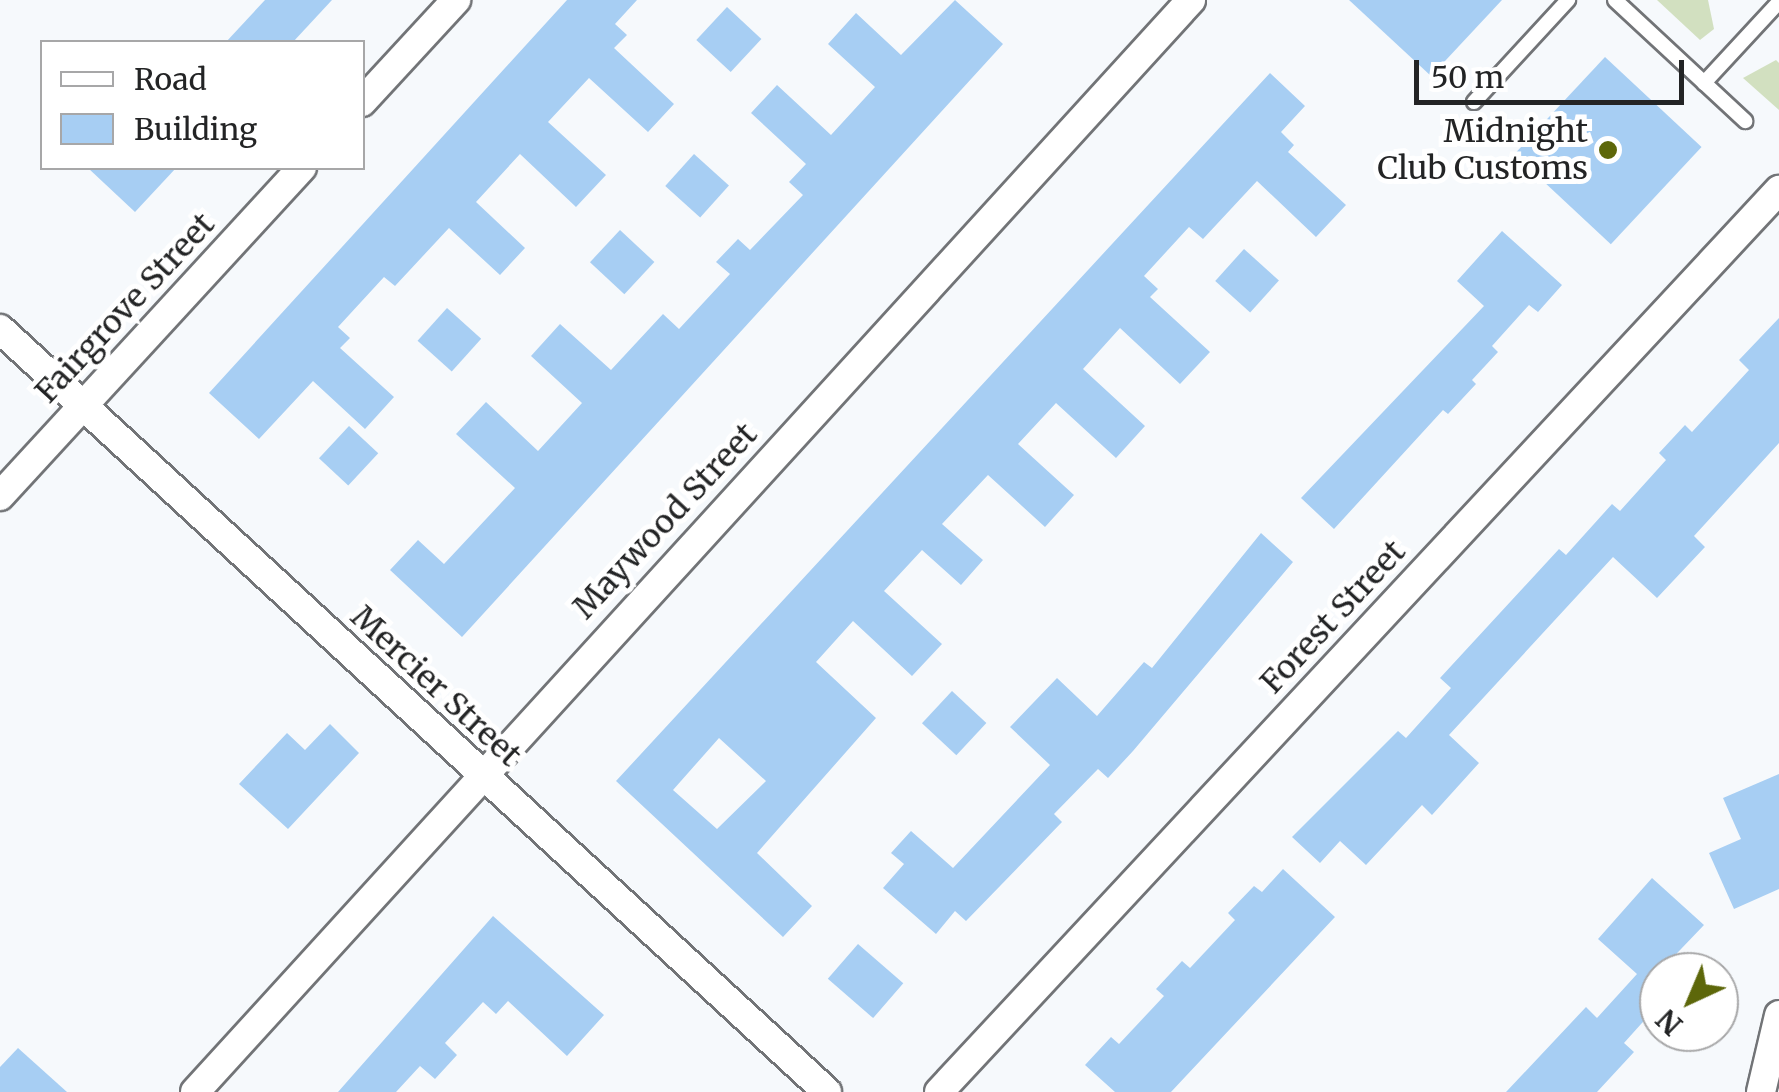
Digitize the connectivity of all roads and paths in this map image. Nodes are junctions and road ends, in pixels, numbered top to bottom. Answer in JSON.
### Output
{"nodes":[{"id":1,"x":456,"y":0,"type":"edge"},
{"id":2,"x":1190,"y":0,"type":"edge"},
{"id":3,"x":1568,"y":0,"type":"edge"},
{"id":4,"x":1614,"y":0,"type":"edge"},
{"id":5,"x":1779,"y":2,"type":"edge"},
{"id":6,"x":1704,"y":83,"type":"junction"},
{"id":7,"x":365,"y":99,"type":"edge"},
{"id":8,"x":1474,"y":102,"type":"dead end"},
{"id":9,"x":1745,"y":121,"type":"dead end"},
{"id":10,"x":300,"y":170,"type":"edge"},
{"id":11,"x":1779,"y":190,"type":"edge"},
{"id":12,"x":0,"y":329,"type":"edge"},
{"id":13,"x":83,"y":406,"type":"junction"},
{"id":14,"x":0,"y":496,"type":"edge"},
{"id":15,"x":480,"y":774,"type":"junction"},
{"id":16,"x":1779,"y":1015,"type":"edge"},
{"id":17,"x":196,"y":1092,"type":"edge"},
{"id":18,"x":827,"y":1092,"type":"edge"},
{"id":19,"x":939,"y":1092,"type":"edge"},
{"id":20,"x":1761,"y":1092,"type":"edge"}],
"edges":[{"from":1,"to":7,"type":"street"},
{"from":2,"to":15,"type":"street","name":"Maywood Street"},
{"from":3,"to":8,"type":"lane"},
{"from":4,"to":6,"type":"lane"},
{"from":5,"to":6,"type":"lane"},
{"from":6,"to":9,"type":"lane"},
{"from":10,"to":13,"type":"street","name":"Fairgrove Street"},
{"from":11,"to":19,"type":"street","name":"Forest Street"},
{"from":12,"to":13,"type":"street","name":"Mercier Street"},
{"from":13,"to":14,"type":"street","name":"Fairgrove Street"},
{"from":13,"to":15,"type":"street","name":"Mercier Street"},
{"from":15,"to":17,"type":"street","name":"Maywood Street"},
{"from":15,"to":18,"type":"street","name":"Mercier Street"},
{"from":16,"to":20,"type":"street"}]}
